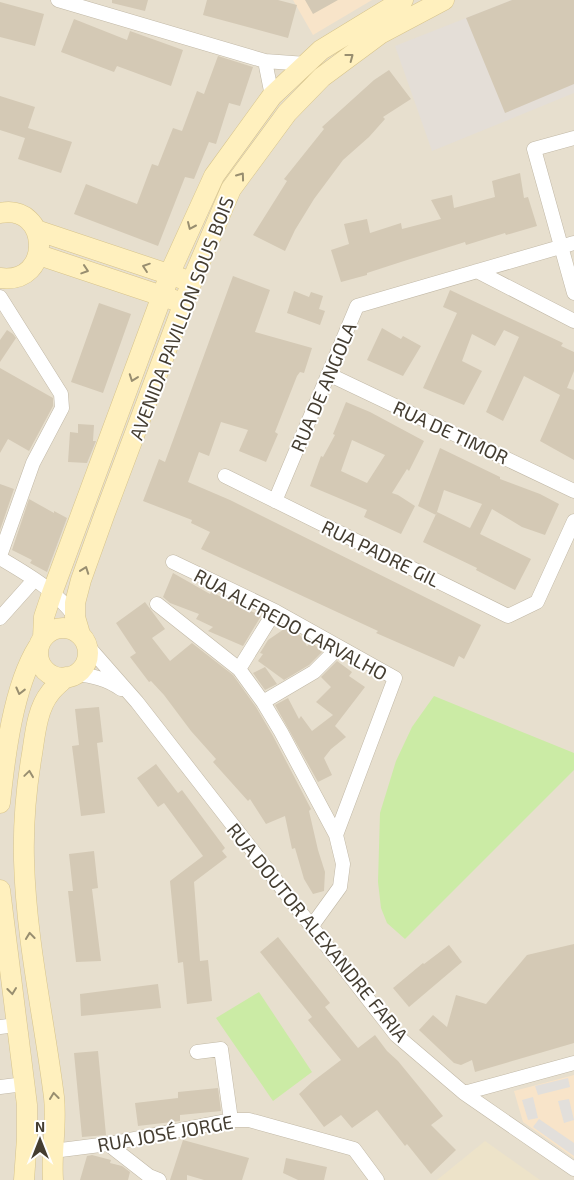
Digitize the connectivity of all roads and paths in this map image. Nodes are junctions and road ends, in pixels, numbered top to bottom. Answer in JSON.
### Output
{"nodes":[{"id":1,"x":58,"y":0,"type":"edge"},
{"id":2,"x":403,"y":0,"type":"edge"},
{"id":3,"x":444,"y":0,"type":"edge"},
{"id":4,"x":265,"y":60,"type":"junction"},
{"id":5,"x":306,"y":64,"type":"junction"},
{"id":6,"x":272,"y":96,"type":"junction"},
{"id":7,"x":574,"y":138,"type":"edge"},
{"id":8,"x":0,"y":200,"type":"edge"},
{"id":9,"x":9,"y":213,"type":"edge"},
{"id":10,"x":36,"y":230,"type":"junction"},
{"id":11,"x":567,"y":244,"type":"edge"},
{"id":12,"x":39,"y":255,"type":"junction"},
{"id":13,"x":478,"y":271,"type":"junction"},
{"id":14,"x":170,"y":275,"type":"junction"},
{"id":15,"x":0,"y":278,"type":"edge"},
{"id":16,"x":192,"y":282,"type":"junction"},
{"id":17,"x":574,"y":293,"type":"edge"},
{"id":18,"x":163,"y":296,"type":"junction"},
{"id":19,"x":0,"y":297,"type":"edge"},
{"id":20,"x":184,"y":304,"type":"junction"},
{"id":21,"x":574,"y":322,"type":"edge"},
{"id":22,"x":328,"y":374,"type":"junction"},
{"id":23,"x":225,"y":476,"type":"dead end"},
{"id":24,"x":574,"y":491,"type":"edge"},
{"id":25,"x":275,"y":501,"type":"junction"},
{"id":26,"x":574,"y":521,"type":"edge"},
{"id":27,"x":0,"y":557,"type":"edge"},
{"id":28,"x":173,"y":562,"type":"dead end"},
{"id":29,"x":34,"y":580,"type":"junction"},
{"id":30,"x":52,"y":593,"type":"junction"},
{"id":31,"x":157,"y":604,"type":"dead end"},
{"id":32,"x":275,"y":611,"type":"junction"},
{"id":33,"x":0,"y":618,"type":"edge"},
{"id":34,"x":80,"y":632,"type":"junction"},
{"id":35,"x":40,"y":642,"type":"junction"},
{"id":36,"x":339,"y":647,"type":"junction"},
{"id":37,"x":239,"y":669,"type":"junction"},
{"id":38,"x":71,"y":676,"type":"junction"},
{"id":39,"x":137,"y":702,"type":"junction"},
{"id":40,"x":263,"y":702,"type":"junction"},
{"id":41,"x":0,"y":803,"type":"edge"},
{"id":42,"x":336,"y":835,"type":"junction"},
{"id":43,"x":0,"y":890,"type":"edge"},
{"id":44,"x":311,"y":927,"type":"junction"},
{"id":45,"x":8,"y":1026,"type":"edge"},
{"id":46,"x":197,"y":1052,"type":"dead end"},
{"id":47,"x":574,"y":1063,"type":"edge"},
{"id":48,"x":24,"y":1084,"type":"junction"},
{"id":49,"x":0,"y":1087,"type":"edge"},
{"id":50,"x":464,"y":1093,"type":"junction"},
{"id":51,"x":231,"y":1120,"type":"junction"},
{"id":52,"x":108,"y":1144,"type":"junction"},
{"id":53,"x":53,"y":1151,"type":"junction"},
{"id":54,"x":574,"y":1169,"type":"edge"},
{"id":55,"x":24,"y":1180,"type":"edge"},
{"id":56,"x":53,"y":1180,"type":"edge"},
{"id":57,"x":159,"y":1180,"type":"edge"},
{"id":58,"x":377,"y":1180,"type":"edge"}],
"edges":[{"from":1,"to":4,"type":"street"},
{"from":2,"to":5,"type":"street"},
{"from":16,"to":3,"type":"street","name":"AVENIDA PAVILLON SOUS BOIS","one_way":true},
{"from":4,"to":5,"type":"street"},
{"from":4,"to":6,"type":"street"},
{"from":5,"to":6,"type":"street"},
{"from":6,"to":14,"type":"street","one_way":true},
{"from":7,"to":11,"type":"street"},
{"from":8,"to":9,"type":"street"},
{"from":9,"to":10,"type":"street"},
{"from":10,"to":12,"type":"street"},
{"from":14,"to":10,"type":"street","one_way":true},
{"from":11,"to":13,"type":"street","name":"RUA DE ANGOLA"},
{"from":11,"to":17,"type":"street"},
{"from":12,"to":15,"type":"street"},
{"from":12,"to":18,"type":"street","one_way":true},
{"from":13,"to":21,"type":"street"},
{"from":13,"to":22,"type":"street","name":"RUA DE ANGOLA"},
{"from":14,"to":16,"type":"street"},
{"from":14,"to":18,"type":"street"},
{"from":16,"to":20,"type":"street","name":"AVENIDA PAVILLON SOUS BOIS"},
{"from":18,"to":20,"type":"street"},
{"from":18,"to":30,"type":"street","one_way":true},
{"from":19,"to":27,"type":"street"},
{"from":34,"to":20,"type":"street","name":"AVENIDA PAVILLON SOUS BOIS","one_way":true},
{"from":22,"to":24,"type":"street","name":"RUA DE TIMOR"},
{"from":22,"to":25,"type":"street","name":"RUA DE ANGOLA"},
{"from":23,"to":25,"type":"street","name":"RUA PADRE GIL"},
{"from":25,"to":26,"type":"street","name":"RUA PADRE GIL"},
{"from":27,"to":29,"type":"street"},
{"from":28,"to":32,"type":"street","name":"RUA ALFREDO CARVALHO"},
{"from":29,"to":30,"type":"street"},
{"from":29,"to":33,"type":"street"},
{"from":30,"to":34,"type":"street"},
{"from":30,"to":35,"type":"street"},
{"from":31,"to":37,"type":"street"},
{"from":32,"to":36,"type":"street","name":"RUA ALFREDO CARVALHO"},
{"from":32,"to":37,"type":"street"},
{"from":34,"to":35,"type":"street"},
{"from":34,"to":38,"type":"street"},
{"from":34,"to":39,"type":"street"},
{"from":35,"to":38,"type":"street"},
{"from":35,"to":41,"type":"street","one_way":true},
{"from":36,"to":40,"type":"street"},
{"from":36,"to":42,"type":"street","name":"RUA ALFREDO CARVALHO"},
{"from":37,"to":40,"type":"street"},
{"from":38,"to":39,"type":"street"},
{"from":53,"to":38,"type":"street","one_way":true},
{"from":39,"to":44,"type":"street","name":"RUA DOUTOR ALEXANDRE FARIA"},
{"from":40,"to":42,"type":"street"},
{"from":42,"to":44,"type":"street"},
{"from":43,"to":45,"type":"street","one_way":true},
{"from":44,"to":50,"type":"street","name":"RUA DOUTOR ALEXANDRE FARIA"},
{"from":45,"to":48,"type":"street"},
{"from":46,"to":51,"type":"street"},
{"from":47,"to":50,"type":"street"},
{"from":48,"to":49,"type":"street"},
{"from":48,"to":55,"type":"street"},
{"from":50,"to":54,"type":"street","name":"RUA DOUTOR ALEXANDRE FARIA"},
{"from":51,"to":52,"type":"street","name":"RUA JOSÉ JORGE"},
{"from":51,"to":58,"type":"street","name":"RUA JOSÉ JORGE"},
{"from":52,"to":53,"type":"street","name":"RUA JOSÉ JORGE"},
{"from":52,"to":57,"type":"street"},
{"from":53,"to":56,"type":"street"}]}
